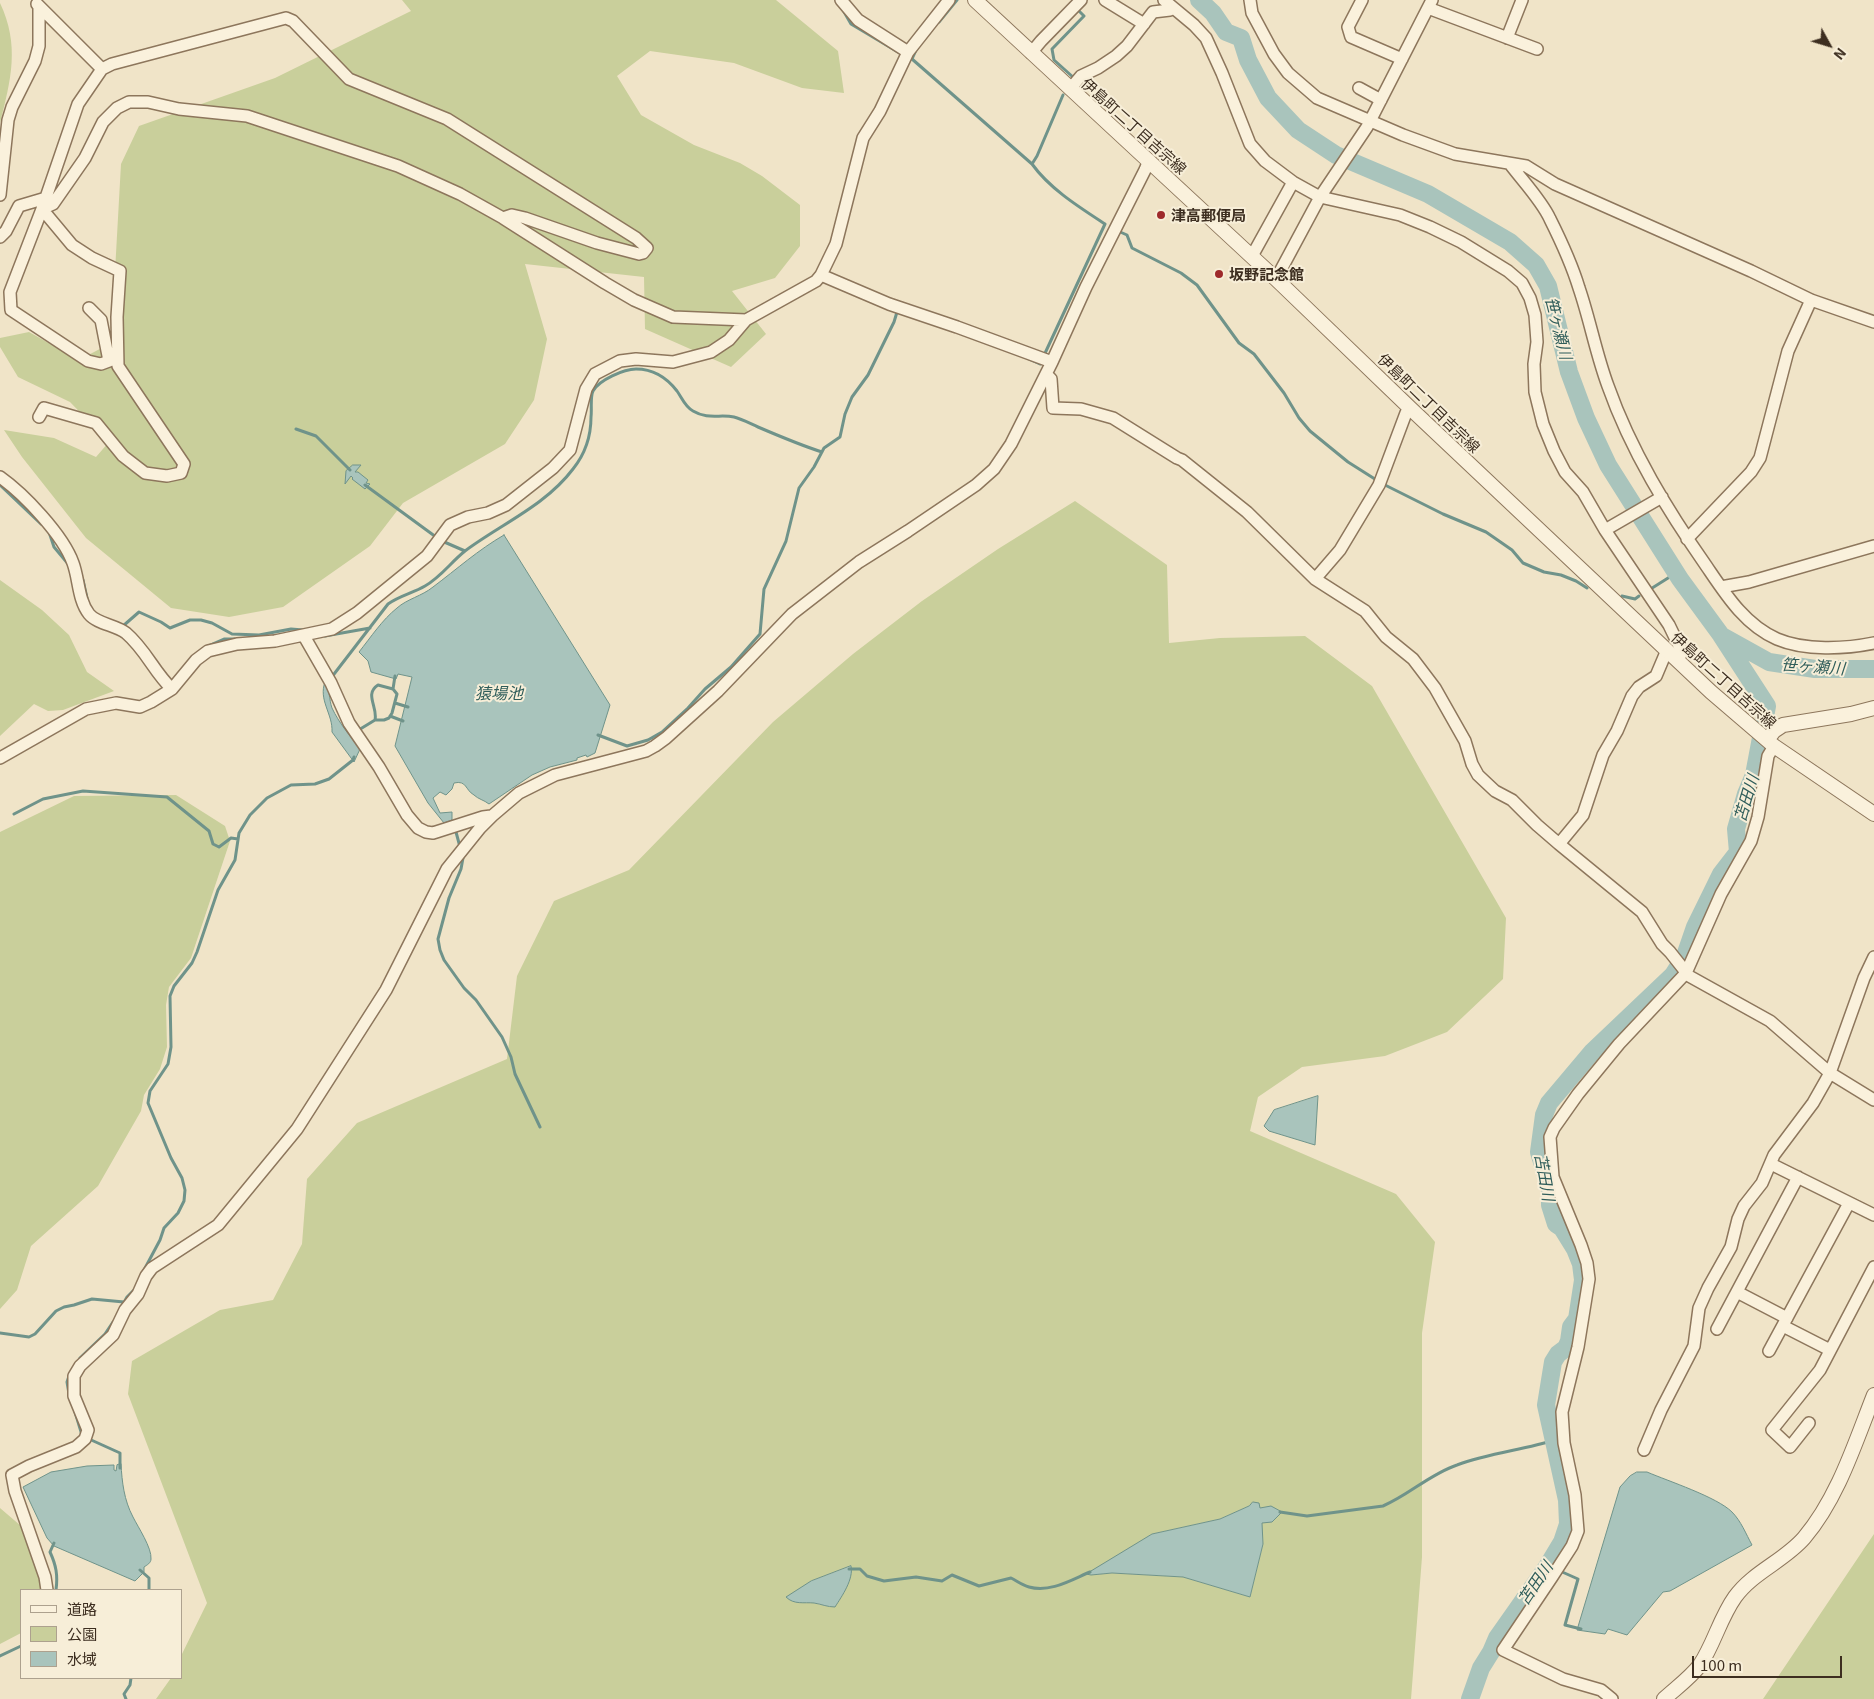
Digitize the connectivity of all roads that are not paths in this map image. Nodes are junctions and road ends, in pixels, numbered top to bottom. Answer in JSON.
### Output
{"nodes":[{"id":1,"x":841,"y":0,"type":"edge"},
{"id":2,"x":949,"y":0,"type":"edge"},
{"id":3,"x":975,"y":0,"type":"edge"},
{"id":4,"x":1105,"y":0,"type":"edge"},
{"id":5,"x":1243,"y":0,"type":"edge"},
{"id":6,"x":1250,"y":0,"type":"edge"},
{"id":7,"x":1362,"y":0,"type":"edge"},
{"id":8,"x":1522,"y":0,"type":"edge"},
{"id":9,"x":36,"y":3,"type":"edge"},
{"id":10,"x":1168,"y":3,"type":"edge"},
{"id":11,"x":1430,"y":4,"type":"edge"},
{"id":12,"x":1077,"y":5,"type":"edge"},
{"id":13,"x":1252,"y":13,"type":"junction"},
{"id":14,"x":1144,"y":24,"type":"junction"},
{"id":15,"x":1507,"y":38,"type":"junction"},
{"id":16,"x":1537,"y":49,"type":"dead end"},
{"id":17,"x":908,"y":52,"type":"junction"},
{"id":18,"x":1031,"y":53,"type":"junction"},
{"id":19,"x":1402,"y":59,"type":"junction"},
{"id":20,"x":102,"y":69,"type":"junction"},
{"id":21,"x":1359,"y":88,"type":"dead end"},
{"id":22,"x":1070,"y":89,"type":"junction"},
{"id":23,"x":1380,"y":100,"type":"junction"},
{"id":24,"x":1368,"y":124,"type":"junction"},
{"id":25,"x":1149,"y":160,"type":"junction"},
{"id":26,"x":1510,"y":164,"type":"junction"},
{"id":27,"x":1293,"y":182,"type":"junction"},
{"id":28,"x":0,"y":195,"type":"edge"},
{"id":29,"x":1320,"y":197,"type":"junction"},
{"id":30,"x":44,"y":204,"type":"junction"},
{"id":31,"x":504,"y":218,"type":"junction"},
{"id":32,"x":0,"y":237,"type":"edge"},
{"id":33,"x":1252,"y":256,"type":"junction"},
{"id":34,"x":821,"y":275,"type":"junction"},
{"id":35,"x":1276,"y":278,"type":"junction"},
{"id":36,"x":1811,"y":300,"type":"junction"},
{"id":37,"x":89,"y":308,"type":"dead end"},
{"id":38,"x":746,"y":320,"type":"junction"},
{"id":39,"x":1874,"y":322,"type":"edge"},
{"id":40,"x":1046,"y":360,"type":"junction"},
{"id":41,"x":1046,"y":374,"type":"junction"},
{"id":42,"x":1410,"y":408,"type":"junction"},
{"id":43,"x":39,"y":417,"type":"dead end"},
{"id":44,"x":0,"y":477,"type":"edge"},
{"id":45,"x":1660,"y":499,"type":"junction"},
{"id":46,"x":1605,"y":530,"type":"junction"},
{"id":47,"x":1687,"y":539,"type":"junction"},
{"id":48,"x":1874,"y":546,"type":"edge"},
{"id":49,"x":1315,"y":579,"type":"junction"},
{"id":50,"x":1721,"y":587,"type":"junction"},
{"id":51,"x":309,"y":634,"type":"junction"},
{"id":52,"x":1874,"y":643,"type":"edge"},
{"id":53,"x":1667,"y":650,"type":"junction"},
{"id":54,"x":1678,"y":661,"type":"junction"},
{"id":55,"x":172,"y":689,"type":"junction"},
{"id":56,"x":1874,"y":708,"type":"edge"},
{"id":57,"x":1770,"y":743,"type":"junction"},
{"id":58,"x":0,"y":758,"type":"edge"},
{"id":59,"x":1874,"y":814,"type":"edge"},
{"id":60,"x":492,"y":816,"type":"junction"},
{"id":61,"x":1559,"y":844,"type":"junction"},
{"id":62,"x":1874,"y":957,"type":"edge"},
{"id":63,"x":1685,"y":971,"type":"junction"},
{"id":64,"x":1830,"y":1073,"type":"junction"},
{"id":65,"x":1874,"y":1100,"type":"edge"},
{"id":66,"x":1771,"y":1164,"type":"junction"},
{"id":67,"x":1798,"y":1177,"type":"junction"},
{"id":68,"x":1849,"y":1203,"type":"junction"},
{"id":69,"x":1874,"y":1215,"type":"edge"},
{"id":70,"x":1874,"y":1267,"type":"edge"},
{"id":71,"x":1737,"y":1292,"type":"junction"},
{"id":72,"x":1785,"y":1322,"type":"junction"},
{"id":73,"x":1717,"y":1329,"type":"dead end"},
{"id":74,"x":1769,"y":1350,"type":"dead end"},
{"id":75,"x":1830,"y":1350,"type":"junction"},
{"id":76,"x":1874,"y":1395,"type":"edge"},
{"id":77,"x":1809,"y":1423,"type":"dead end"},
{"id":78,"x":1644,"y":1450,"type":"dead end"},
{"id":79,"x":48,"y":1589,"type":"edge"},
{"id":80,"x":1612,"y":1699,"type":"edge"},
{"id":81,"x":1664,"y":1699,"type":"edge"}],
"edges":[{"from":1,"to":17,"type":"street"},
{"from":2,"to":17,"type":"street"},
{"from":3,"to":18,"type":"street","name":"伊島町二丁目吉宗線"},
{"from":4,"to":14,"type":"street"},
{"from":5,"to":13,"type":"street"},
{"from":6,"to":13,"type":"street"},
{"from":7,"to":19,"type":"street"},
{"from":8,"to":15,"type":"street"},
{"from":9,"to":20,"type":"street"},
{"from":9,"to":28,"type":"street"},
{"from":10,"to":14,"type":"street"},
{"from":10,"to":27,"type":"street"},
{"from":11,"to":15,"type":"street"},
{"from":11,"to":19,"type":"street"},
{"from":12,"to":18,"type":"street"},
{"from":13,"to":24,"type":"street"},
{"from":14,"to":22,"type":"street"},
{"from":15,"to":16,"type":"street"},
{"from":17,"to":34,"type":"street"},
{"from":18,"to":22,"type":"street","name":"伊島町二丁目吉宗線"},
{"from":19,"to":23,"type":"street"},
{"from":20,"to":30,"type":"street"},
{"from":20,"to":31,"type":"street"},
{"from":21,"to":23,"type":"street"},
{"from":22,"to":25,"type":"street","name":"伊島町二丁目吉宗線"},
{"from":23,"to":24,"type":"street"},
{"from":24,"to":26,"type":"street"},
{"from":24,"to":29,"type":"street"},
{"from":25,"to":33,"type":"street","name":"伊島町二丁目吉宗線"},
{"from":25,"to":40,"type":"street"},
{"from":26,"to":36,"type":"street"},
{"from":26,"to":45,"type":"street"},
{"from":27,"to":29,"type":"street"},
{"from":27,"to":33,"type":"street"},
{"from":29,"to":35,"type":"street"},
{"from":29,"to":46,"type":"street"},
{"from":30,"to":31,"type":"street"},
{"from":30,"to":32,"type":"street"},
{"from":30,"to":37,"type":"street"},
{"from":30,"to":43,"type":"street"},
{"from":31,"to":38,"type":"street"},
{"from":33,"to":35,"type":"street","name":"伊島町二丁目吉宗線"},
{"from":34,"to":38,"type":"street"},
{"from":34,"to":40,"type":"street"},
{"from":35,"to":42,"type":"street","name":"伊島町二丁目吉宗線"},
{"from":36,"to":39,"type":"street"},
{"from":36,"to":47,"type":"street"},
{"from":38,"to":51,"type":"street"},
{"from":40,"to":41,"type":"street"},
{"from":41,"to":49,"type":"street"},
{"from":41,"to":60,"type":"street"},
{"from":42,"to":49,"type":"street"},
{"from":42,"to":53,"type":"street","name":"伊島町二丁目吉宗線"},
{"from":44,"to":55,"type":"street"},
{"from":45,"to":46,"type":"street"},
{"from":45,"to":47,"type":"street"},
{"from":46,"to":54,"type":"street"},
{"from":47,"to":50,"type":"street"},
{"from":48,"to":50,"type":"street"},
{"from":49,"to":61,"type":"street"},
{"from":50,"to":52,"type":"street"},
{"from":51,"to":55,"type":"street"},
{"from":51,"to":60,"type":"street"},
{"from":53,"to":54,"type":"street","name":"伊島町二丁目吉宗線"},
{"from":53,"to":61,"type":"street"},
{"from":54,"to":57,"type":"street","name":"伊島町二丁目吉宗線"},
{"from":55,"to":58,"type":"street"},
{"from":56,"to":57,"type":"street"},
{"from":57,"to":59,"type":"street","name":"伊島町二丁目吉宗線"},
{"from":57,"to":63,"type":"street"},
{"from":60,"to":79,"type":"street"},
{"from":61,"to":63,"type":"street"},
{"from":62,"to":64,"type":"street"},
{"from":63,"to":64,"type":"street"},
{"from":63,"to":80,"type":"street"},
{"from":64,"to":65,"type":"street"},
{"from":64,"to":66,"type":"street"},
{"from":66,"to":67,"type":"street"},
{"from":66,"to":78,"type":"street"},
{"from":67,"to":68,"type":"street"},
{"from":67,"to":71,"type":"street"},
{"from":68,"to":69,"type":"street"},
{"from":68,"to":72,"type":"street"},
{"from":70,"to":75,"type":"street"},
{"from":71,"to":72,"type":"street"},
{"from":71,"to":73,"type":"street"},
{"from":72,"to":74,"type":"street"},
{"from":72,"to":75,"type":"street"},
{"from":75,"to":77,"type":"street"},
{"from":76,"to":81,"type":"street"}]}
